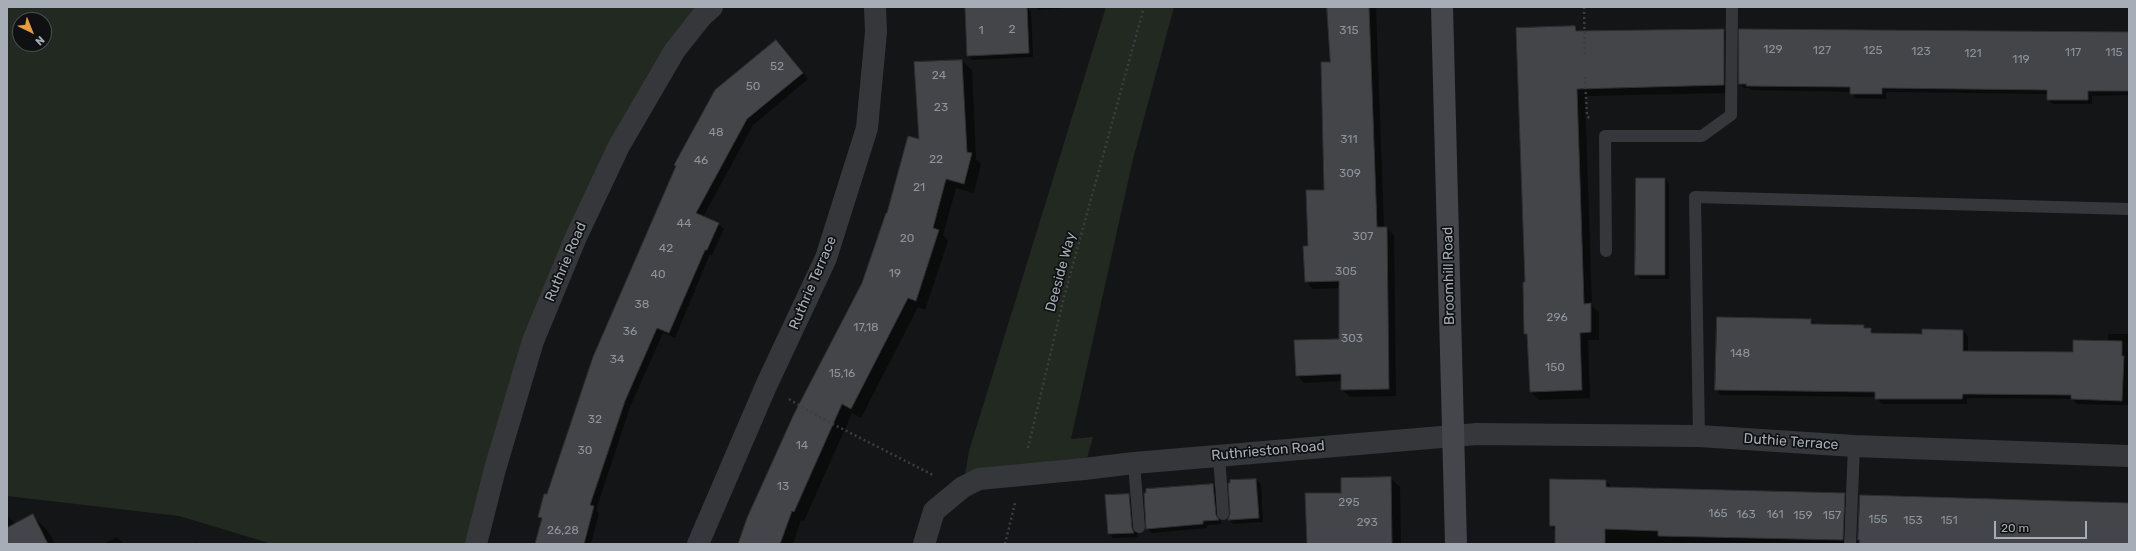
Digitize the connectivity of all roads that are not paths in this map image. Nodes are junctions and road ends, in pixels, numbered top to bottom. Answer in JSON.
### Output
{"nodes":[{"id":1,"x":712,"y":7,"type":"edge"},
{"id":2,"x":875,"y":7,"type":"edge"},
{"id":3,"x":1442,"y":7,"type":"edge"},
{"id":4,"x":1732,"y":7,"type":"edge"},
{"id":5,"x":2129,"y":209,"type":"edge"},
{"id":6,"x":1606,"y":251,"type":"dead end"},
{"id":7,"x":1453,"y":436,"type":"junction"},
{"id":8,"x":1699,"y":436,"type":"junction"},
{"id":9,"x":1854,"y":446,"type":"junction"},
{"id":10,"x":1219,"y":455,"type":"junction"},
{"id":11,"x":2129,"y":456,"type":"edge"},
{"id":12,"x":1134,"y":463,"type":"junction"},
{"id":13,"x":1223,"y":514,"type":"dead end"},
{"id":14,"x":1139,"y":527,"type":"dead end"},
{"id":15,"x":476,"y":544,"type":"edge"},
{"id":16,"x":698,"y":544,"type":"edge"},
{"id":17,"x":924,"y":544,"type":"edge"},
{"id":18,"x":1456,"y":544,"type":"edge"},
{"id":19,"x":1850,"y":544,"type":"edge"}],
"edges":[{"from":1,"to":15,"type":"street","name":"Ruthrie Road"},
{"from":2,"to":16,"type":"street","name":"Ruthrie Terrace"},
{"from":3,"to":7,"type":"street","name":"Broomhill Road"},
{"from":4,"to":6,"type":"lane"},
{"from":5,"to":8,"type":"lane"},
{"from":7,"to":8,"type":"street","name":"Duthie Terrace"},
{"from":7,"to":10,"type":"street","name":"Ruthrieston Road"},
{"from":7,"to":18,"type":"street","name":"Broomhill Road"},
{"from":8,"to":9,"type":"street","name":"Duthie Terrace"},
{"from":9,"to":11,"type":"street","name":"Duthie Terrace"},
{"from":9,"to":19,"type":"lane"},
{"from":10,"to":12,"type":"street","name":"Ruthrieston Road"},
{"from":10,"to":13,"type":"lane"},
{"from":12,"to":14,"type":"lane"},
{"from":12,"to":17,"type":"street","name":"Ruthrieston Road","bridge":true}]}
